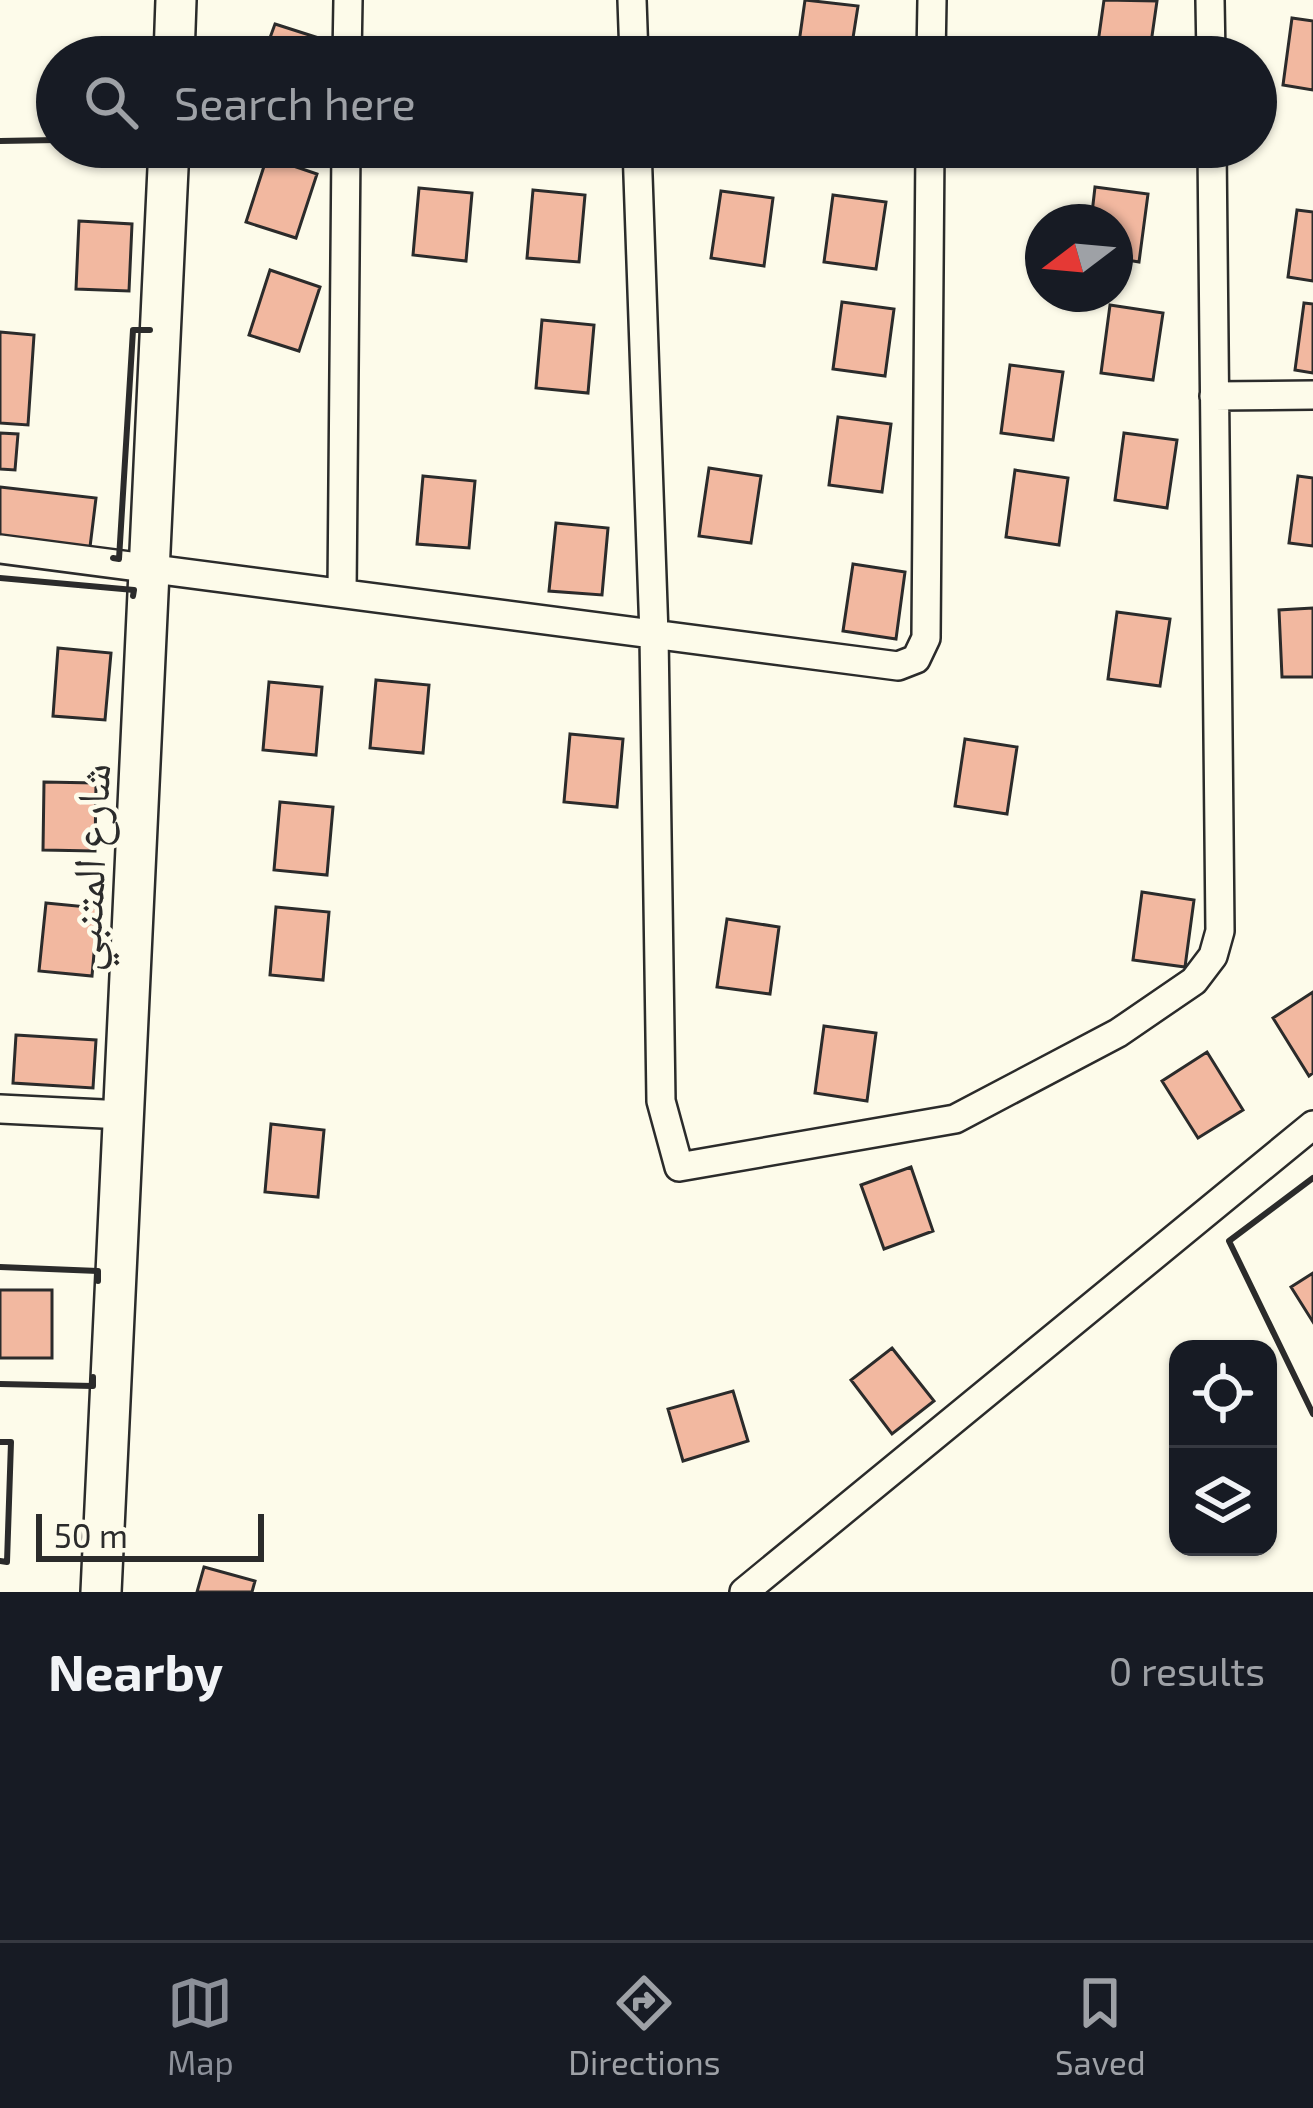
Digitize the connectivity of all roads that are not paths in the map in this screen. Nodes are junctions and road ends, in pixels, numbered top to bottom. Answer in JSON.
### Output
{"nodes":[{"id":1,"x":176,"y":0,"type":"edge"},
{"id":2,"x":348,"y":0,"type":"edge"},
{"id":3,"x":632,"y":0,"type":"edge"},
{"id":4,"x":932,"y":0,"type":"edge"},
{"id":5,"x":1210,"y":0,"type":"edge"},
{"id":6,"x":175,"y":36,"type":"edge"},
{"id":7,"x":347,"y":36,"type":"edge"},
{"id":8,"x":633,"y":36,"type":"edge"},
{"id":9,"x":931,"y":36,"type":"edge"},
{"id":10,"x":1210,"y":36,"type":"edge"},
{"id":11,"x":168,"y":168,"type":"edge"},
{"id":12,"x":346,"y":168,"type":"edge"},
{"id":13,"x":638,"y":168,"type":"edge"},
{"id":14,"x":930,"y":168,"type":"edge"},
{"id":15,"x":1211,"y":168,"type":"edge"},
{"id":16,"x":1313,"y":395,"type":"edge"},
{"id":17,"x":1214,"y":396,"type":"junction"},
{"id":18,"x":0,"y":549,"type":"edge"},
{"id":19,"x":149,"y":571,"type":"junction"},
{"id":20,"x":342,"y":593,"type":"junction"},
{"id":21,"x":654,"y":635,"type":"junction"},
{"id":22,"x":0,"y":1109,"type":"edge"},
{"id":23,"x":124,"y":1115,"type":"junction"},
{"id":24,"x":1313,"y":1125,"type":"edge"},
{"id":25,"x":101,"y":1592,"type":"edge"},
{"id":26,"x":744,"y":1592,"type":"edge"}],
"edges":[{"from":1,"to":6,"type":"street"},
{"from":2,"to":7,"type":"street"},
{"from":3,"to":8,"type":"street"},
{"from":4,"to":9,"type":"street"},
{"from":5,"to":10,"type":"street"},
{"from":11,"to":19,"type":"street","name":"شارع المتنبي"},
{"from":12,"to":20,"type":"street"},
{"from":13,"to":21,"type":"street"},
{"from":14,"to":21,"type":"street"},
{"from":15,"to":17,"type":"street"},
{"from":16,"to":17,"type":"street"},
{"from":17,"to":21,"type":"street"},
{"from":18,"to":19,"type":"street"},
{"from":19,"to":20,"type":"street"},
{"from":19,"to":23,"type":"street","name":"شارع المتنبي"},
{"from":20,"to":21,"type":"street"},
{"from":22,"to":23,"type":"street"},
{"from":23,"to":25,"type":"street","name":"شارع المتنبي"},
{"from":24,"to":26,"type":"street"}]}
